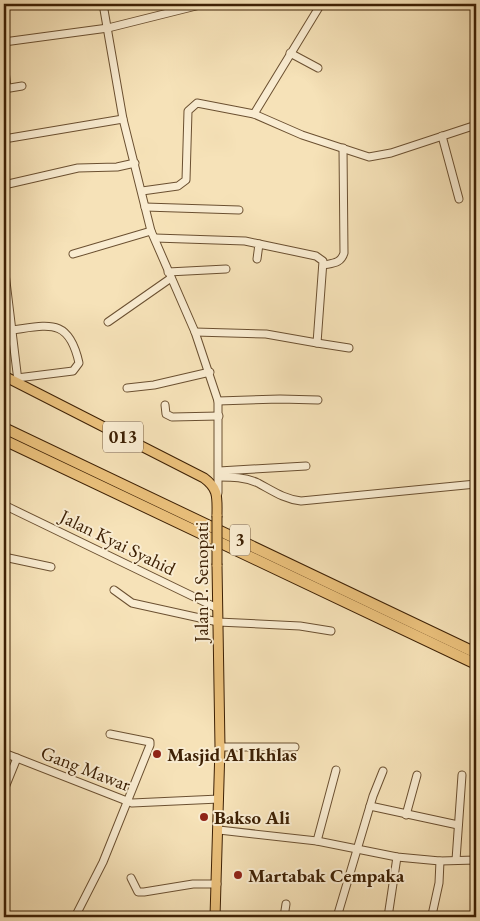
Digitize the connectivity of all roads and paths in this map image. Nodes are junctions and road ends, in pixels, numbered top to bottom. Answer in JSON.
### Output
{"nodes":[{"id":1,"x":103,"y":4,"type":"edge"},
{"id":2,"x":204,"y":4,"type":"edge"},
{"id":3,"x":321,"y":4,"type":"edge"},
{"id":4,"x":108,"y":28,"type":"junction"},
{"id":5,"x":4,"y":42,"type":"edge"},
{"id":6,"x":290,"y":53,"type":"junction"},
{"id":7,"x":4,"y":62,"type":"edge"},
{"id":8,"x":318,"y":68,"type":"dead end"},
{"id":9,"x":22,"y":86,"type":"dead end"},
{"id":10,"x":5,"y":88,"type":"edge"},
{"id":11,"x":254,"y":114,"type":"junction"},
{"id":12,"x":123,"y":119,"type":"junction"},
{"id":13,"x":476,"y":125,"type":"edge"},
{"id":14,"x":442,"y":136,"type":"junction"},
{"id":15,"x":4,"y":139,"type":"edge"},
{"id":16,"x":343,"y":148,"type":"junction"},
{"id":17,"x":135,"y":163,"type":"junction"},
{"id":18,"x":4,"y":185,"type":"edge"},
{"id":19,"x":142,"y":191,"type":"junction"},
{"id":20,"x":459,"y":199,"type":"dead end"},
{"id":21,"x":145,"y":207,"type":"junction"},
{"id":22,"x":239,"y":210,"type":"dead end"},
{"id":23,"x":152,"y":231,"type":"junction"},
{"id":24,"x":155,"y":238,"type":"junction"},
{"id":25,"x":259,"y":244,"type":"junction"},
{"id":26,"x":73,"y":254,"type":"dead end"},
{"id":27,"x":257,"y":259,"type":"dead end"},
{"id":28,"x":4,"y":265,"type":"edge"},
{"id":29,"x":324,"y":265,"type":"junction"},
{"id":30,"x":226,"y":269,"type":"dead end"},
{"id":31,"x":169,"y":275,"type":"junction"},
{"id":32,"x":5,"y":281,"type":"edge"},
{"id":33,"x":108,"y":322,"type":"dead end"},
{"id":34,"x":12,"y":330,"type":"junction"},
{"id":35,"x":195,"y":332,"type":"junction"},
{"id":36,"x":316,"y":343,"type":"junction"},
{"id":37,"x":349,"y":348,"type":"dead end"},
{"id":38,"x":210,"y":372,"type":"junction"},
{"id":39,"x":4,"y":376,"type":"edge"},
{"id":40,"x":18,"y":380,"type":"junction"},
{"id":41,"x":127,"y":388,"type":"dead end"},
{"id":42,"x":318,"y":400,"type":"dead end"},
{"id":43,"x":218,"y":401,"type":"junction"},
{"id":44,"x":165,"y":405,"type":"dead end"},
{"id":45,"x":219,"y":416,"type":"junction"},
{"id":46,"x":4,"y":428,"type":"edge"},
{"id":47,"x":4,"y":440,"type":"edge"},
{"id":48,"x":306,"y":466,"type":"dead end"},
{"id":49,"x":219,"y":474,"type":"junction"},
{"id":50,"x":476,"y":484,"type":"edge"},
{"id":51,"x":218,"y":493,"type":"junction"},
{"id":52,"x":4,"y":505,"type":"edge"},
{"id":53,"x":4,"y":557,"type":"edge"},
{"id":54,"x":51,"y":567,"type":"dead end"},
{"id":55,"x":114,"y":590,"type":"dead end"},
{"id":56,"x":218,"y":608,"type":"junction"},
{"id":57,"x":218,"y":622,"type":"junction"},
{"id":58,"x":332,"y":631,"type":"dead end"},
{"id":59,"x":476,"y":653,"type":"edge"},
{"id":60,"x":476,"y":664,"type":"edge"},
{"id":61,"x":110,"y":734,"type":"dead end"},
{"id":62,"x":220,"y":747,"type":"junction"},
{"id":63,"x":295,"y":747,"type":"dead end"},
{"id":64,"x":4,"y":753,"type":"edge"},
{"id":65,"x":17,"y":758,"type":"junction"},
{"id":66,"x":336,"y":770,"type":"dead end"},
{"id":67,"x":383,"y":772,"type":"dead end"},
{"id":68,"x":417,"y":775,"type":"dead end"},
{"id":69,"x":462,"y":776,"type":"dead end"},
{"id":70,"x":4,"y":790,"type":"edge"},
{"id":71,"x":218,"y":799,"type":"junction"},
{"id":72,"x":126,"y":801,"type":"junction"},
{"id":73,"x":370,"y":806,"type":"junction"},
{"id":74,"x":406,"y":815,"type":"junction"},
{"id":75,"x":458,"y":824,"type":"junction"},
{"id":76,"x":218,"y":830,"type":"junction"},
{"id":77,"x":317,"y":841,"type":"junction"},
{"id":78,"x":357,"y":851,"type":"junction"},
{"id":79,"x":397,"y":857,"type":"junction"},
{"id":80,"x":456,"y":860,"type":"junction"},
{"id":81,"x":476,"y":860,"type":"edge"},
{"id":82,"x":440,"y":861,"type":"junction"},
{"id":83,"x":131,"y":878,"type":"dead end"},
{"id":84,"x":217,"y":884,"type":"junction"},
{"id":85,"x":286,"y":904,"type":"dead end"},
{"id":86,"x":432,"y":915,"type":"dead end"},
{"id":87,"x":75,"y":917,"type":"edge"},
{"id":88,"x":215,"y":917,"type":"edge"},
{"id":89,"x":284,"y":917,"type":"edge"},
{"id":90,"x":337,"y":917,"type":"edge"},
{"id":91,"x":388,"y":917,"type":"edge"}],
"edges":[{"from":1,"to":4,"type":"street"},
{"from":2,"to":4,"type":"street"},
{"from":3,"to":6,"type":"street"},
{"from":4,"to":5,"type":"street"},
{"from":4,"to":12,"type":"street"},
{"from":6,"to":8,"type":"street"},
{"from":6,"to":11,"type":"street"},
{"from":7,"to":10,"type":"street"},
{"from":9,"to":10,"type":"street"},
{"from":11,"to":16,"type":"street"},
{"from":11,"to":19,"type":"street"},
{"from":12,"to":15,"type":"street"},
{"from":12,"to":17,"type":"street"},
{"from":13,"to":14,"type":"street"},
{"from":14,"to":16,"type":"street"},
{"from":14,"to":20,"type":"street"},
{"from":16,"to":29,"type":"street"},
{"from":17,"to":18,"type":"street"},
{"from":17,"to":19,"type":"street"},
{"from":19,"to":21,"type":"street"},
{"from":21,"to":22,"type":"street"},
{"from":21,"to":23,"type":"street"},
{"from":23,"to":24,"type":"street"},
{"from":23,"to":26,"type":"street"},
{"from":24,"to":25,"type":"street"},
{"from":24,"to":31,"type":"street"},
{"from":25,"to":27,"type":"street"},
{"from":25,"to":29,"type":"street"},
{"from":28,"to":32,"type":"street"},
{"from":29,"to":36,"type":"street"},
{"from":30,"to":31,"type":"street"},
{"from":31,"to":33,"type":"street"},
{"from":31,"to":35,"type":"street"},
{"from":32,"to":34,"type":"street"},
{"from":34,"to":40,"type":"street"},
{"from":34,"to":40,"type":"street"},
{"from":35,"to":36,"type":"street"},
{"from":35,"to":38,"type":"street"},
{"from":36,"to":37,"type":"street"},
{"from":38,"to":41,"type":"street"},
{"from":38,"to":43,"type":"street"},
{"from":39,"to":40,"type":"main road","number":"013"},
{"from":40,"to":51,"type":"main road","number":"013"},
{"from":42,"to":43,"type":"street"},
{"from":43,"to":45,"type":"street"},
{"from":44,"to":45,"type":"street"},
{"from":45,"to":49,"type":"street"},
{"from":46,"to":59,"type":"highway","number":"3"},
{"from":47,"to":60,"type":"highway","number":"3"},
{"from":48,"to":49,"type":"street"},
{"from":49,"to":50,"type":"street"},
{"from":49,"to":51,"type":"street"},
{"from":51,"to":56,"type":"main road","name":"Jalan P. Senopati","bridge":true},
{"from":52,"to":56,"type":"street","name":"Jalan Kyai Syahid"},
{"from":53,"to":54,"type":"street"},
{"from":55,"to":57,"type":"street"},
{"from":56,"to":57,"type":"main road","name":"Jalan P. Senopati"},
{"from":57,"to":58,"type":"street"},
{"from":57,"to":62,"type":"main road","name":"Jalan P. Senopati"},
{"from":61,"to":72,"type":"street"},
{"from":62,"to":63,"type":"street"},
{"from":62,"to":71,"type":"main road","name":"Jalan P. Senopati"},
{"from":64,"to":65,"type":"street","name":"Gang Mawar"},
{"from":65,"to":70,"type":"street"},
{"from":65,"to":72,"type":"street","name":"Gang Mawar"},
{"from":66,"to":77,"type":"street"},
{"from":67,"to":73,"type":"street"},
{"from":68,"to":74,"type":"street"},
{"from":69,"to":75,"type":"street"},
{"from":71,"to":72,"type":"street","name":"Gang Mawar"},
{"from":71,"to":76,"type":"main road","name":"Jalan P. Senopati"},
{"from":72,"to":87,"type":"street"},
{"from":73,"to":74,"type":"street"},
{"from":73,"to":78,"type":"street"},
{"from":74,"to":75,"type":"street"},
{"from":75,"to":80,"type":"street"},
{"from":76,"to":77,"type":"street"},
{"from":76,"to":84,"type":"main road","name":"Jalan P. Senopati"},
{"from":77,"to":78,"type":"street"},
{"from":78,"to":79,"type":"street"},
{"from":78,"to":90,"type":"street"},
{"from":79,"to":82,"type":"street"},
{"from":79,"to":91,"type":"street"},
{"from":80,"to":81,"type":"street"},
{"from":80,"to":82,"type":"street"},
{"from":82,"to":86,"type":"street"},
{"from":83,"to":84,"type":"street"},
{"from":84,"to":88,"type":"main road","name":"Jalan P. Senopati"},
{"from":85,"to":89,"type":"street"}]}
